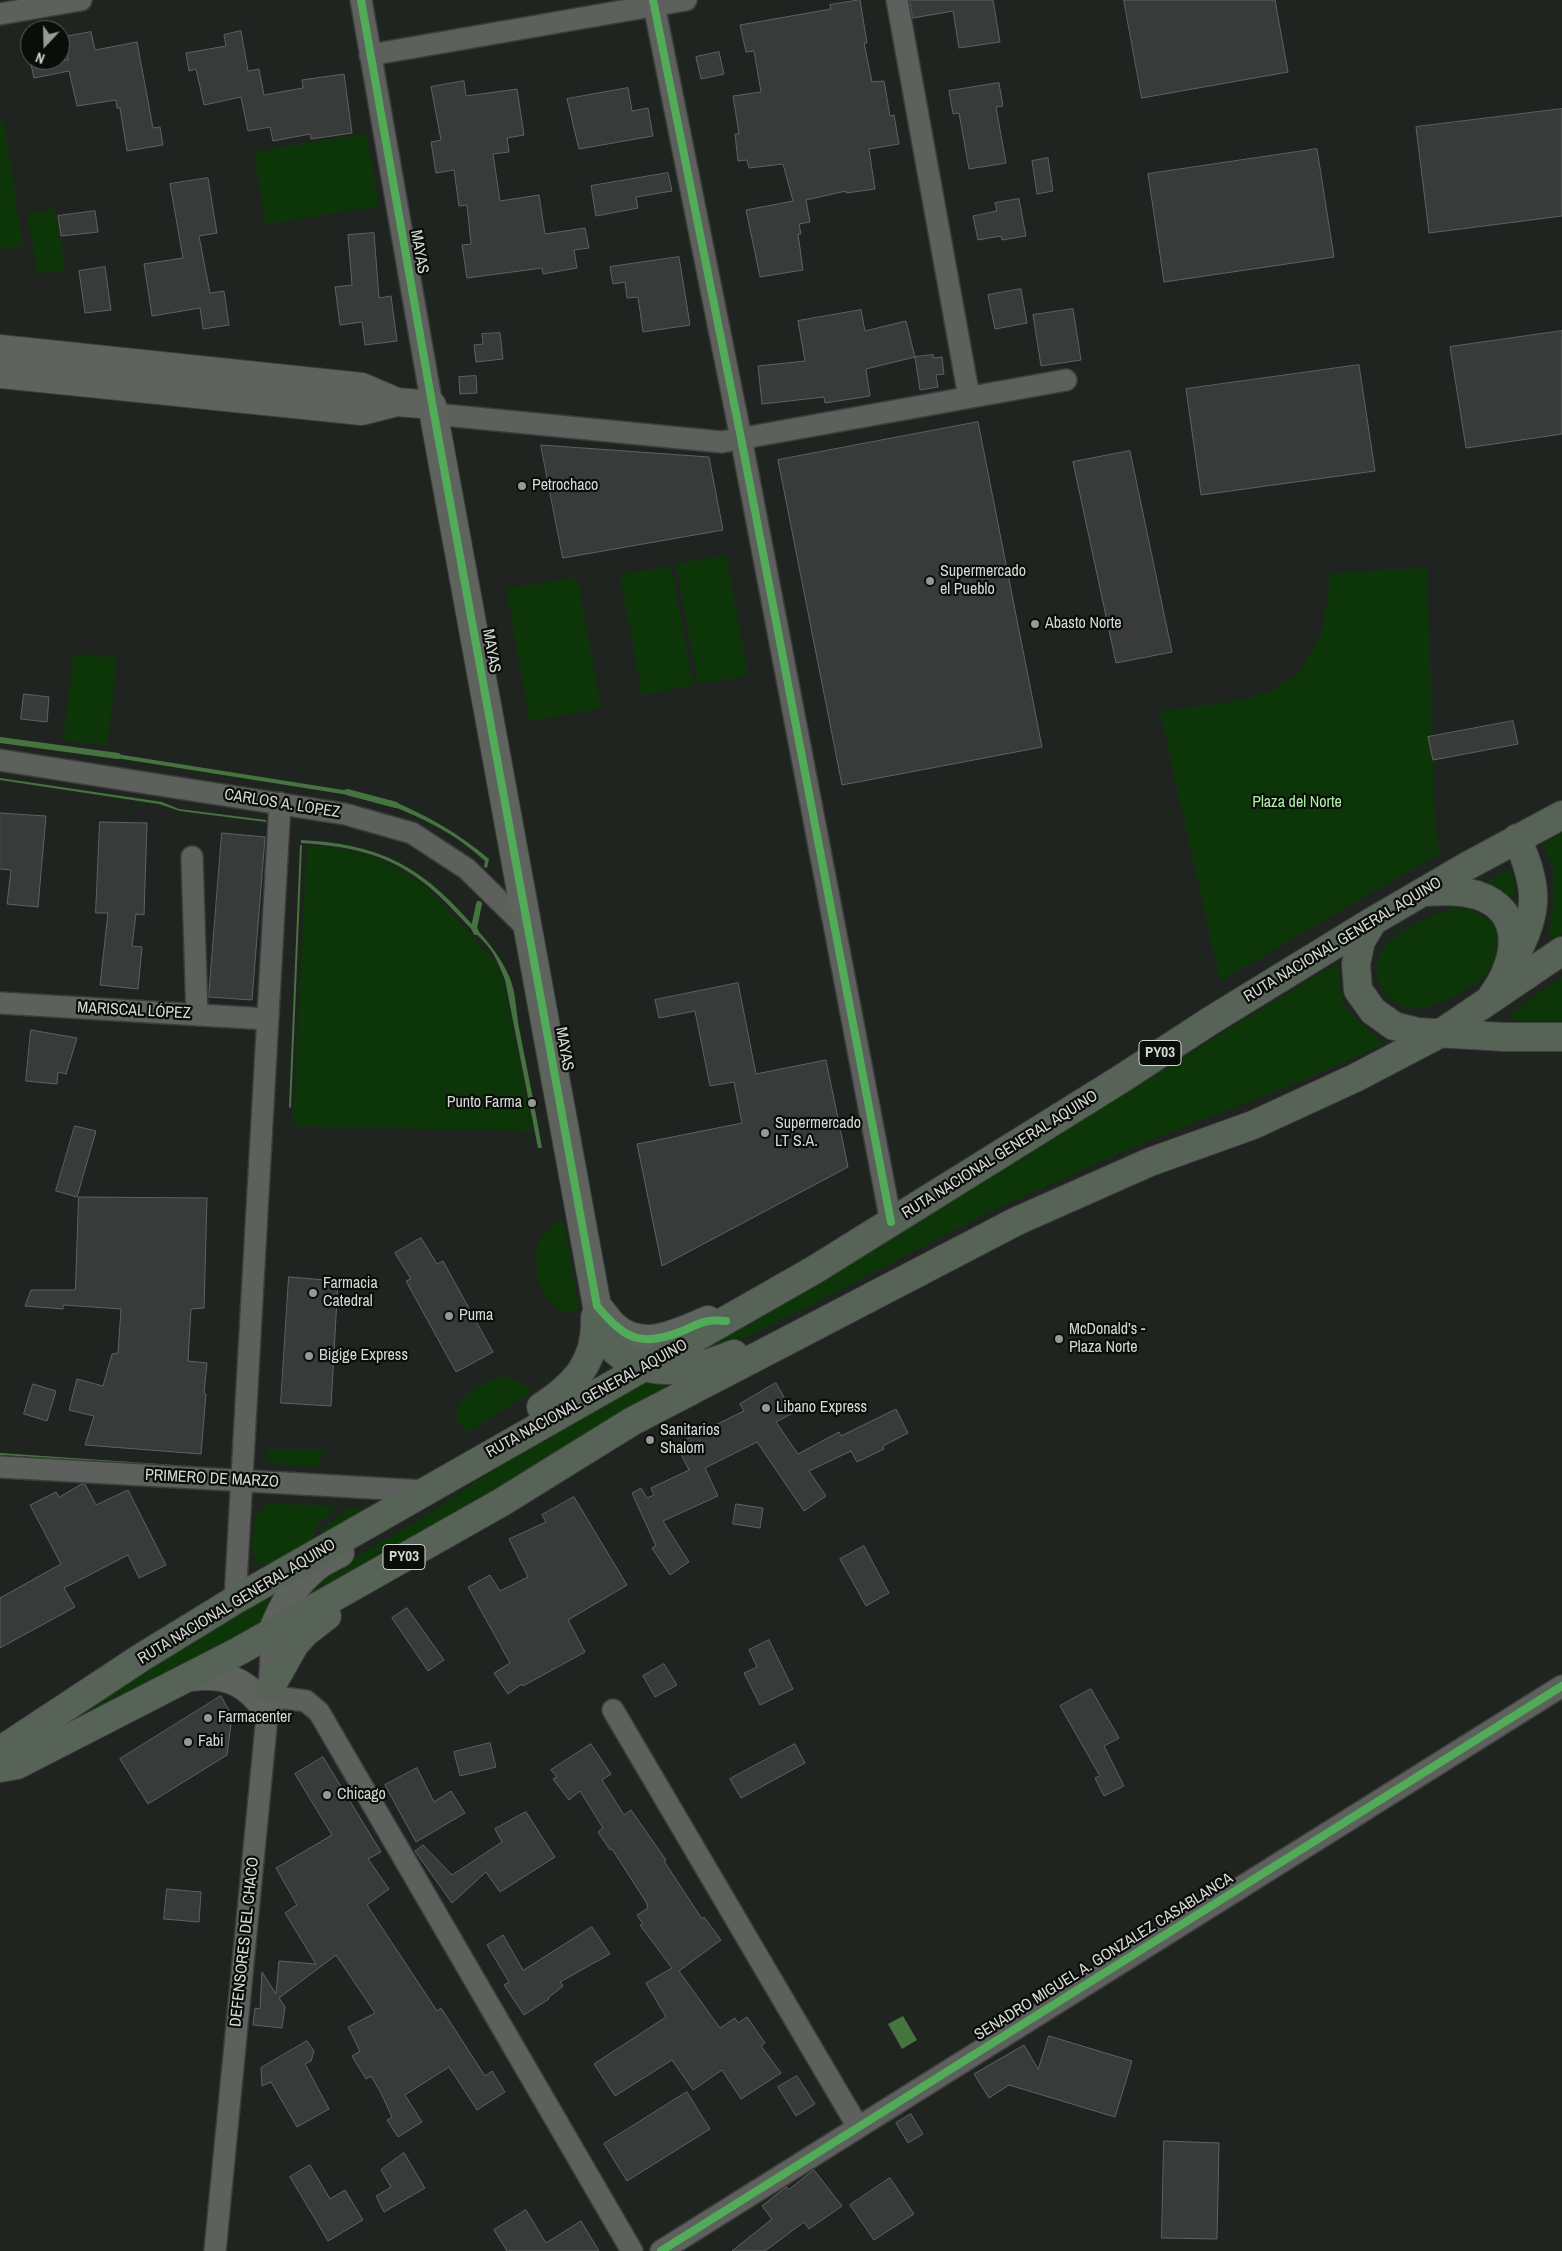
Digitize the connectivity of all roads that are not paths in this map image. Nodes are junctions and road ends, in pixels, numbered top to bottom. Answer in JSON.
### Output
{"nodes":[{"id":1,"x":81,"y":0,"type":"edge"},
{"id":2,"x":361,"y":0,"type":"edge"},
{"id":3,"x":686,"y":0,"type":"edge"},
{"id":4,"x":897,"y":0,"type":"edge"},
{"id":5,"x":654,"y":3,"type":"edge"},
{"id":6,"x":0,"y":14,"type":"edge"},
{"id":7,"x":370,"y":55,"type":"junction"},
{"id":8,"x":0,"y":349,"type":"edge"},
{"id":9,"x":0,"y":374,"type":"edge"},
{"id":10,"x":1066,"y":380,"type":"dead end"},
{"id":11,"x":969,"y":397,"type":"junction"},
{"id":12,"x":397,"y":402,"type":"junction"},
{"id":13,"x":433,"y":409,"type":"junction"},
{"id":14,"x":741,"y":438,"type":"junction"},
{"id":15,"x":0,"y":760,"type":"edge"},
{"id":16,"x":280,"y":804,"type":"junction"},
{"id":17,"x":1562,"y":815,"type":"edge"},
{"id":18,"x":1517,"y":838,"type":"junction"},
{"id":19,"x":192,"y":857,"type":"dead end"},
{"id":20,"x":1423,"y":892,"type":"junction"},
{"id":21,"x":1373,"y":921,"type":"junction"},
{"id":22,"x":529,"y":930,"type":"junction"},
{"id":23,"x":1562,"y":951,"type":"edge"},
{"id":24,"x":1511,"y":964,"type":"junction"},
{"id":25,"x":1488,"y":1002,"type":"junction"},
{"id":26,"x":0,"y":1003,"type":"edge"},
{"id":27,"x":197,"y":1015,"type":"junction"},
{"id":28,"x":267,"y":1019,"type":"junction"},
{"id":29,"x":1441,"y":1033,"type":"junction"},
{"id":30,"x":1562,"y":1037,"type":"edge"},
{"id":31,"x":891,"y":1222,"type":"junction"},
{"id":32,"x":596,"y":1315,"type":"junction"},
{"id":33,"x":726,"y":1321,"type":"junction"},
{"id":34,"x":772,"y":1349,"type":"junction"},
{"id":35,"x":643,"y":1368,"type":"junction"},
{"id":36,"x":500,"y":1448,"type":"junction"},
{"id":37,"x":0,"y":1467,"type":"edge"},
{"id":38,"x":242,"y":1481,"type":"junction"},
{"id":39,"x":425,"y":1491,"type":"junction"},
{"id":40,"x":502,"y":1502,"type":"junction"},
{"id":41,"x":235,"y":1600,"type":"junction"},
{"id":42,"x":272,"y":1632,"type":"junction"},
{"id":43,"x":190,"y":1678,"type":"junction"},
{"id":44,"x":1562,"y":1686,"type":"edge"},
{"id":45,"x":269,"y":1698,"type":"junction"},
{"id":46,"x":614,"y":1710,"type":"dead end"},
{"id":47,"x":0,"y":1754,"type":"edge"},
{"id":48,"x":0,"y":1768,"type":"edge"},
{"id":49,"x":858,"y":2127,"type":"junction"},
{"id":50,"x":215,"y":2251,"type":"edge"},
{"id":51,"x":632,"y":2251,"type":"edge"},
{"id":52,"x":660,"y":2251,"type":"edge"}],
"edges":[{"from":1,"to":6,"type":"street"},
{"from":2,"to":7,"type":"street","name":"MAYAS"},
{"from":3,"to":5,"type":"street"},
{"from":4,"to":11,"type":"street"},
{"from":5,"to":7,"type":"street"},
{"from":5,"to":14,"type":"street"},
{"from":7,"to":13,"type":"street","name":"MAYAS"},
{"from":8,"to":12,"type":"street"},
{"from":9,"to":12,"type":"street"},
{"from":10,"to":11,"type":"street"},
{"from":11,"to":14,"type":"street"},
{"from":12,"to":13,"type":"street"},
{"from":13,"to":14,"type":"street"},
{"from":13,"to":22,"type":"street","name":"MAYAS"},
{"from":14,"to":31,"type":"street"},
{"from":15,"to":16,"type":"street","name":"CARLOS A. LOPEZ"},
{"from":16,"to":22,"type":"street","name":"CARLOS A. LOPEZ"},
{"from":16,"to":28,"type":"street"},
{"from":17,"to":18,"type":"highway","name":"RUTA NACIONAL GENERAL AQUINO","number":"PY03"},
{"from":18,"to":20,"type":"highway","name":"RUTA NACIONAL GENERAL AQUINO","number":"PY03"},
{"from":18,"to":24,"type":"highway"},
{"from":19,"to":27,"type":"street"},
{"from":20,"to":21,"type":"highway","name":"RUTA NACIONAL GENERAL AQUINO","number":"PY03"},
{"from":20,"to":24,"type":"highway"},
{"from":21,"to":29,"type":"highway"},
{"from":21,"to":31,"type":"highway","name":"RUTA NACIONAL GENERAL AQUINO","number":"PY03"},
{"from":22,"to":32,"type":"street","name":"MAYAS"},
{"from":23,"to":25,"type":"highway","number":"PY03"},
{"from":24,"to":25,"type":"highway"},
{"from":25,"to":29,"type":"highway","number":"PY03"},
{"from":26,"to":27,"type":"street","name":"MARISCAL LÓPEZ"},
{"from":27,"to":28,"type":"street","name":"MARISCAL LÓPEZ"},
{"from":28,"to":38,"type":"street"},
{"from":29,"to":30,"type":"highway"},
{"from":29,"to":34,"type":"highway","number":"PY03"},
{"from":31,"to":33,"type":"highway","name":"RUTA NACIONAL GENERAL AQUINO","number":"PY03"},
{"from":32,"to":33,"type":"street"},
{"from":32,"to":35,"type":"highway"},
{"from":32,"to":36,"type":"highway"},
{"from":33,"to":35,"type":"highway","name":"RUTA NACIONAL GENERAL AQUINO","number":"PY03"},
{"from":34,"to":35,"type":"highway"},
{"from":34,"to":40,"type":"highway","number":"PY03"},
{"from":35,"to":36,"type":"highway","name":"RUTA NACIONAL GENERAL AQUINO","number":"PY03"},
{"from":36,"to":39,"type":"highway","name":"RUTA NACIONAL GENERAL AQUINO","number":"PY03"},
{"from":36,"to":42,"type":"street"},
{"from":37,"to":38,"type":"street","name":"PRIMERO DE MARZO"},
{"from":38,"to":39,"type":"street","name":"PRIMERO DE MARZO"},
{"from":38,"to":41,"type":"street"},
{"from":39,"to":41,"type":"highway","name":"RUTA NACIONAL GENERAL AQUINO","number":"PY03"},
{"from":40,"to":42,"type":"highway","number":"PY03"},
{"from":40,"to":45,"type":"highway"},
{"from":41,"to":47,"type":"highway","name":"RUTA NACIONAL GENERAL AQUINO","number":"PY03"},
{"from":42,"to":43,"type":"highway","number":"PY03"},
{"from":42,"to":45,"type":"street","name":"DEFENSORES DEL CHACO"},
{"from":43,"to":45,"type":"street"},
{"from":43,"to":48,"type":"highway","number":"PY03"},
{"from":44,"to":49,"type":"street","name":"SENADRO MIGUEL A. GONZALEZ CASABLANCA"},
{"from":45,"to":50,"type":"street","name":"DEFENSORES DEL CHACO"},
{"from":45,"to":51,"type":"street"},
{"from":46,"to":49,"type":"street"},
{"from":49,"to":52,"type":"street","name":"SENADRO MIGUEL A. GONZALEZ CASABLANCA"}]}
